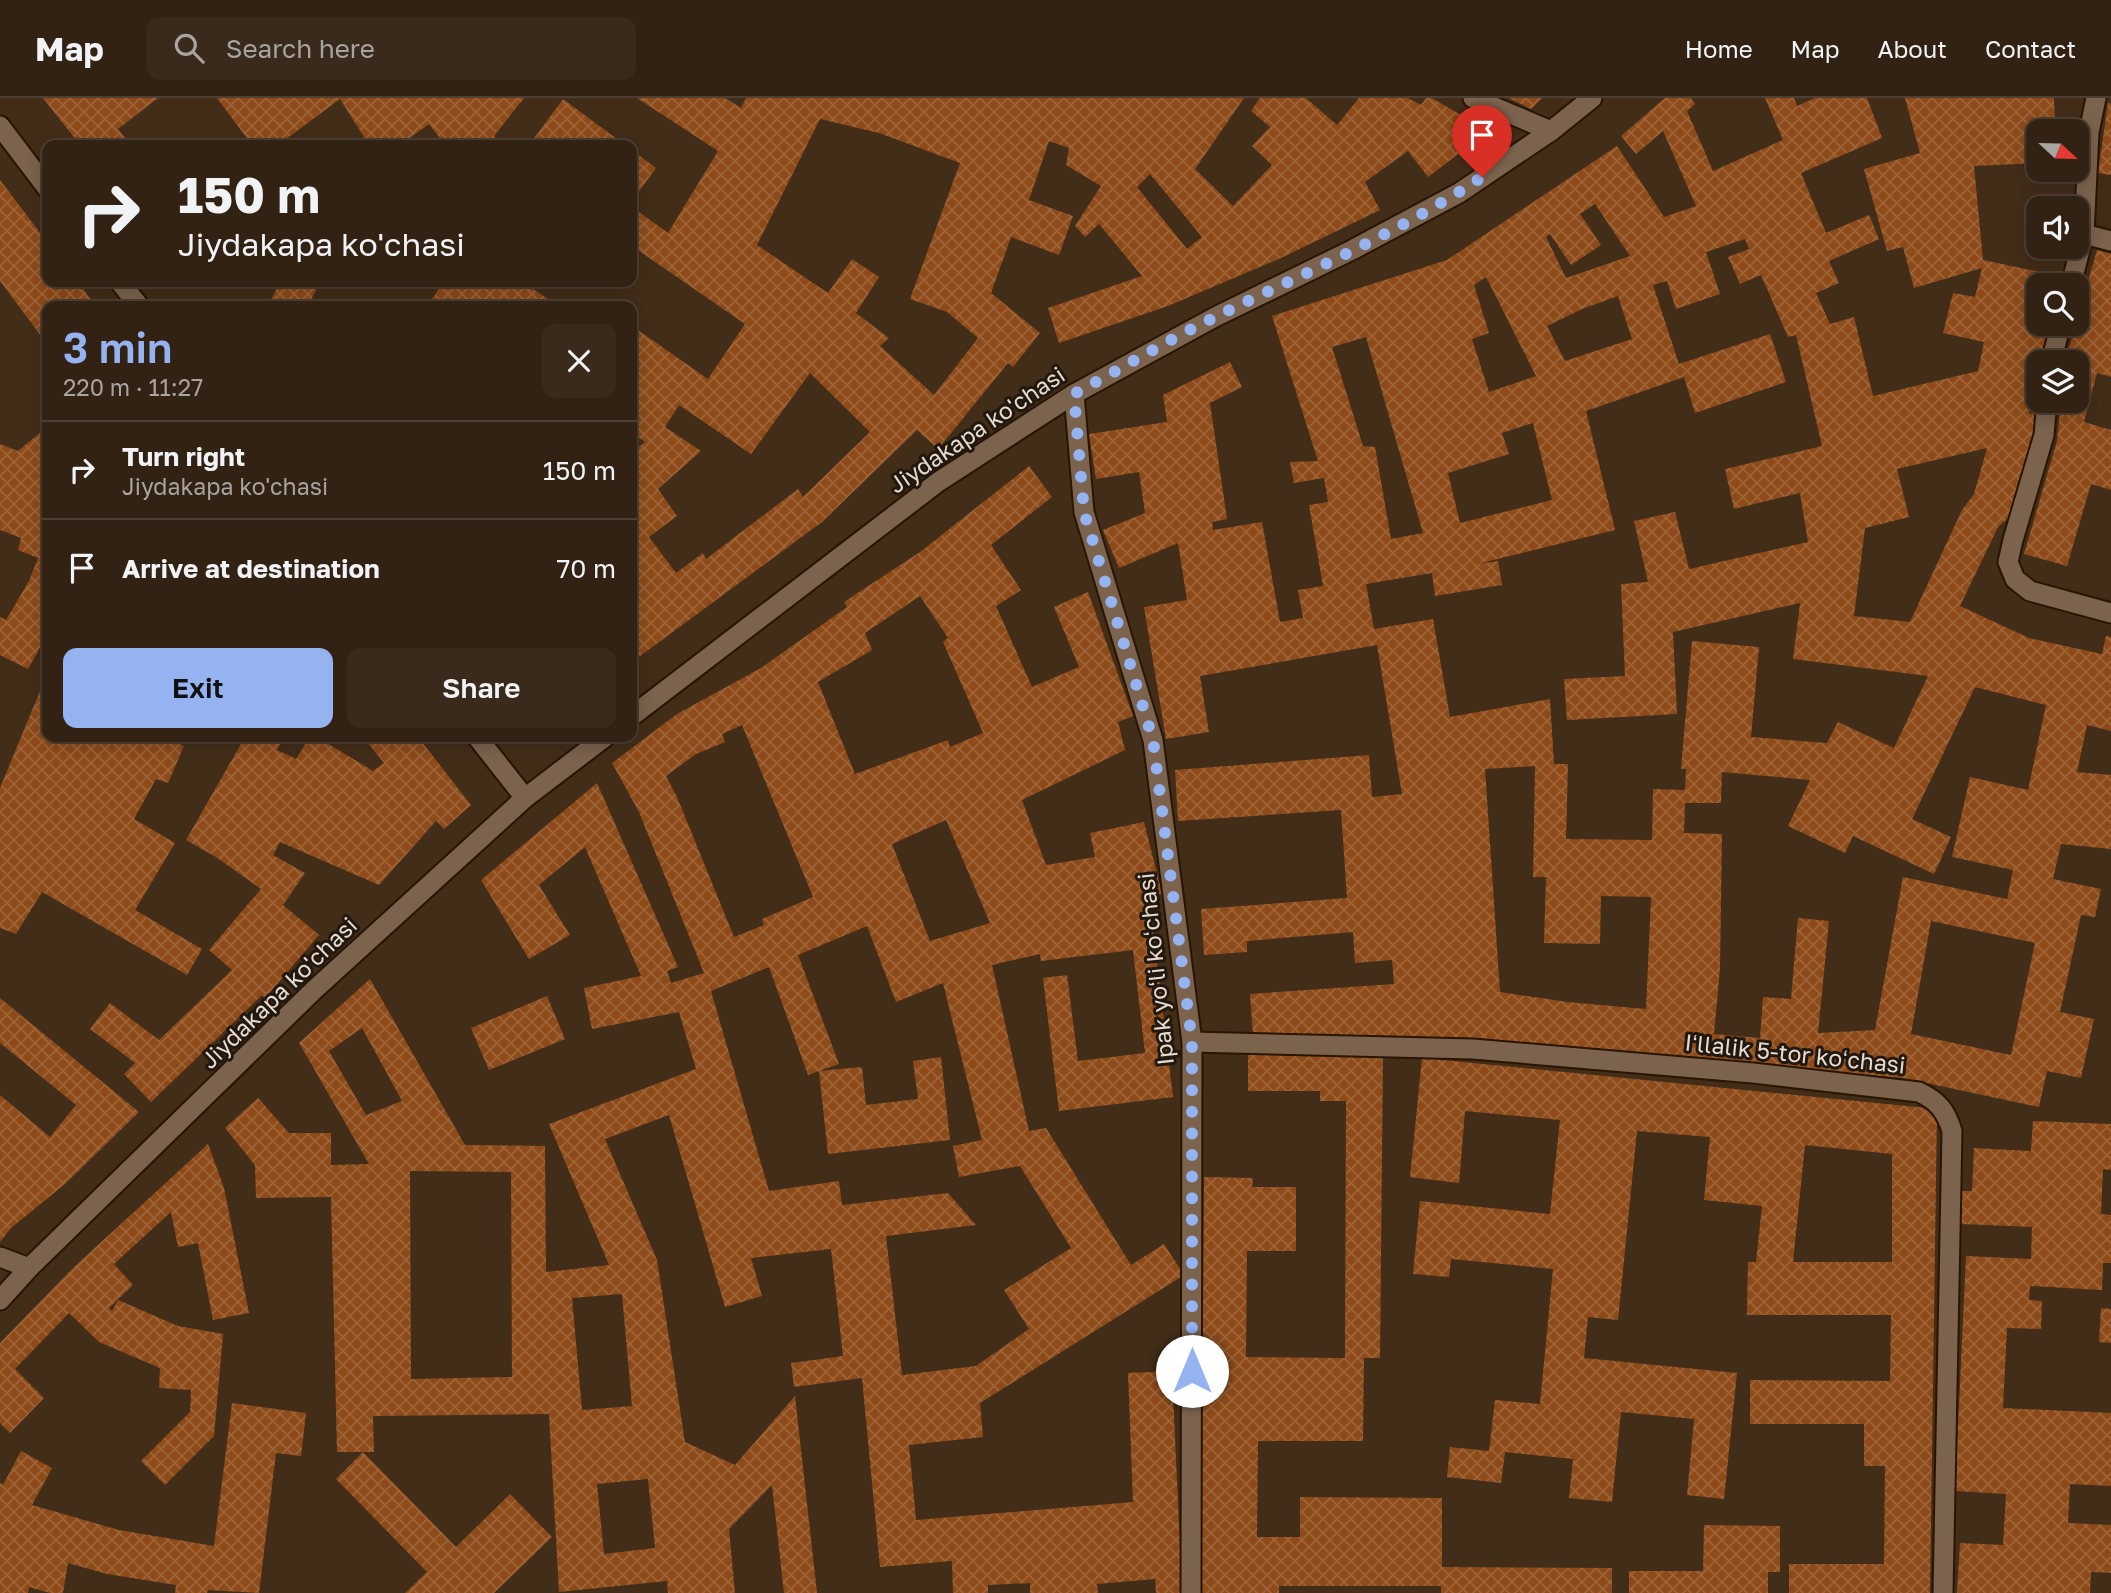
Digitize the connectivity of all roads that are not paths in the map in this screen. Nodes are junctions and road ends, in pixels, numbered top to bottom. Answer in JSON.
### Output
{"nodes":[{"id":1,"x":1474,"y":98,"type":"edge"},
{"id":2,"x":1592,"y":98,"type":"edge"},
{"id":3,"x":2096,"y":98,"type":"edge"},
{"id":4,"x":0,"y":126,"type":"edge"},
{"id":5,"x":1552,"y":131,"type":"junction"},
{"id":6,"x":42,"y":181,"type":"edge"},
{"id":7,"x":2086,"y":196,"type":"edge"},
{"id":8,"x":2089,"y":235,"type":"edge"},
{"id":9,"x":2111,"y":241,"type":"edge"},
{"id":10,"x":124,"y":287,"type":"edge"},
{"id":11,"x":135,"y":301,"type":"edge"},
{"id":12,"x":1074,"y":394,"type":"junction"},
{"id":13,"x":2046,"y":413,"type":"edge"},
{"id":14,"x":2111,"y":613,"type":"edge"},
{"id":15,"x":637,"y":712,"type":"edge"},
{"id":16,"x":481,"y":742,"type":"edge"},
{"id":17,"x":599,"y":742,"type":"edge"},
{"id":18,"x":526,"y":798,"type":"junction"},
{"id":19,"x":1192,"y":1042,"type":"junction"},
{"id":20,"x":0,"y":1257,"type":"edge"},
{"id":21,"x":29,"y":1268,"type":"junction"},
{"id":22,"x":0,"y":1300,"type":"edge"},
{"id":23,"x":1191,"y":1593,"type":"edge"},
{"id":24,"x":1943,"y":1593,"type":"edge"}],
"edges":[{"from":1,"to":5,"type":"street"},
{"from":2,"to":5,"type":"street","name":"Jiydakapa ko'chasi"},
{"from":3,"to":7,"type":"street"},
{"from":4,"to":6,"type":"street"},
{"from":5,"to":12,"type":"street","name":"Jiydakapa ko'chasi"},
{"from":8,"to":9,"type":"street"},
{"from":10,"to":11,"type":"street"},
{"from":12,"to":15,"type":"street","name":"Jiydakapa ko'chasi"},
{"from":12,"to":19,"type":"street","name":"Ipak yoʻli koʻchasi"},
{"from":13,"to":14,"type":"street"},
{"from":16,"to":18,"type":"street"},
{"from":17,"to":18,"type":"street","name":"Jiydakapa ko'chasi"},
{"from":18,"to":21,"type":"street","name":"Jiydakapa ko'chasi"},
{"from":19,"to":23,"type":"street","name":"Ipak yoʻli koʻchasi"},
{"from":19,"to":24,"type":"street","name":"Iʻllalik 5-tor koʻchasi"},
{"from":20,"to":21,"type":"street"},
{"from":21,"to":22,"type":"street","name":"Jiydakapa ko'chasi"}]}
